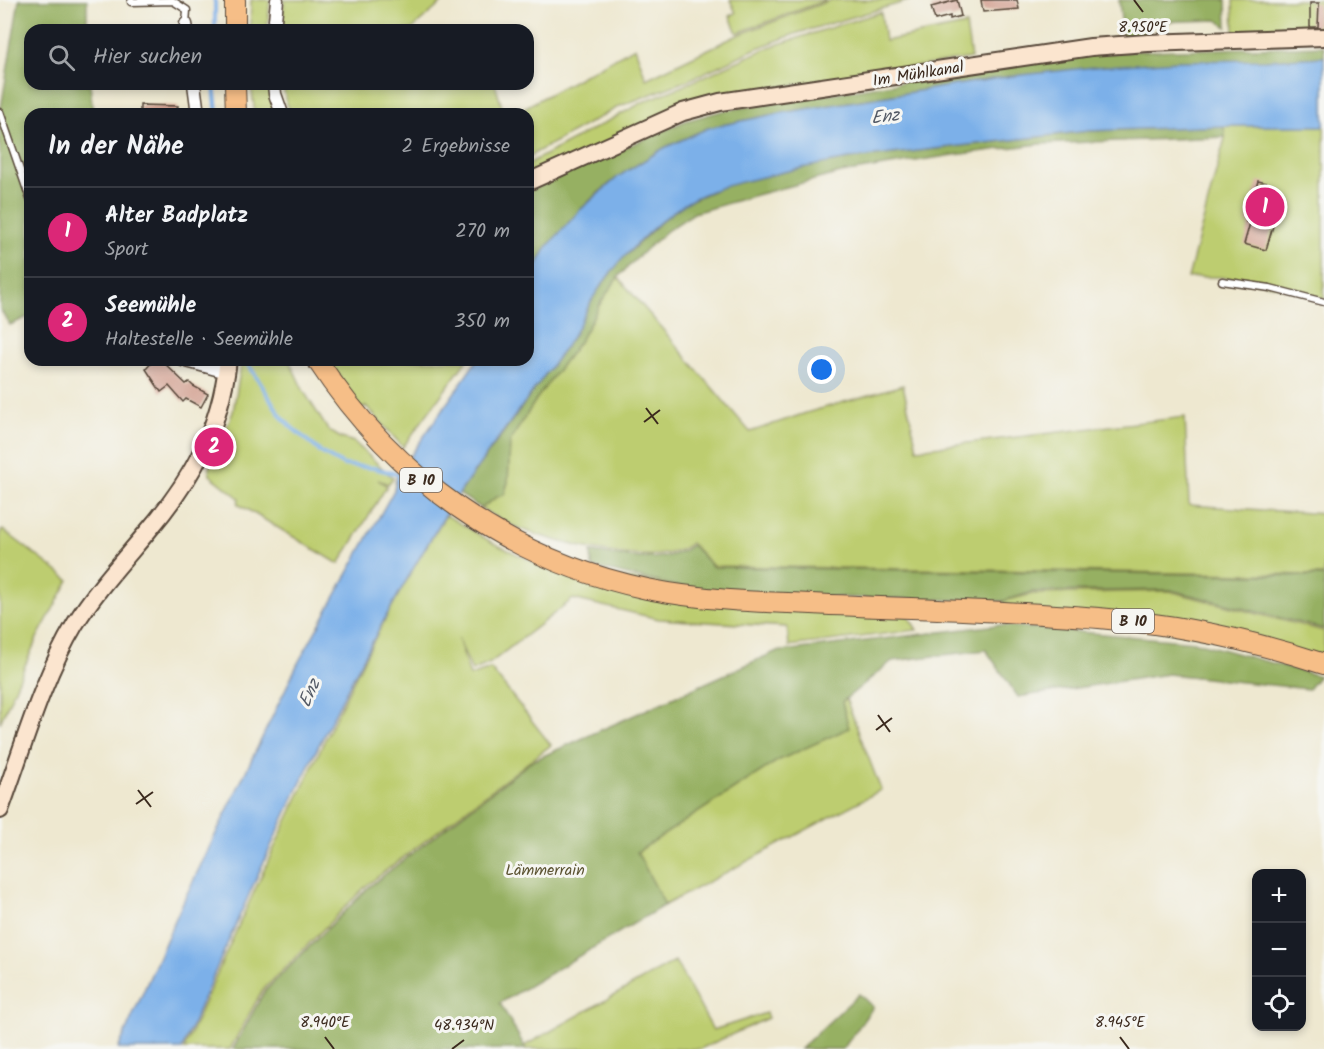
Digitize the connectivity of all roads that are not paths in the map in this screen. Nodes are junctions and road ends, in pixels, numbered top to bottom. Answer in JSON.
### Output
{"nodes":[{"id":1,"x":235,"y":0,"type":"edge"},
{"id":2,"x":277,"y":0,"type":"edge"},
{"id":3,"x":131,"y":2,"type":"dead end"},
{"id":4,"x":186,"y":24,"type":"edge"},
{"id":5,"x":235,"y":24,"type":"edge"},
{"id":6,"x":275,"y":24,"type":"edge"},
{"id":7,"x":1324,"y":37,"type":"edge"},
{"id":8,"x":195,"y":90,"type":"edge"},
{"id":9,"x":235,"y":90,"type":"edge"},
{"id":10,"x":275,"y":90,"type":"edge"},
{"id":11,"x":197,"y":108,"type":"edge"},
{"id":12,"x":236,"y":108,"type":"edge"},
{"id":13,"x":280,"y":108,"type":"edge"},
{"id":14,"x":0,"y":112,"type":"edge"},
{"id":15,"x":534,"y":179,"type":"edge"},
{"id":16,"x":24,"y":182,"type":"edge"},
{"id":17,"x":1222,"y":281,"type":"dead end"},
{"id":18,"x":1324,"y":302,"type":"edge"},
{"id":19,"x":227,"y":366,"type":"edge"},
{"id":20,"x":320,"y":366,"type":"edge"},
{"id":21,"x":1324,"y":664,"type":"edge"},
{"id":22,"x":0,"y":810,"type":"edge"}],
"edges":[{"from":1,"to":5,"type":"main road"},
{"from":2,"to":6,"type":"street"},
{"from":3,"to":4,"type":"lane"},
{"from":7,"to":15,"type":"street","name":"Im Mühlkanal"},
{"from":8,"to":11,"type":"street"},
{"from":9,"to":12,"type":"main road"},
{"from":10,"to":13,"type":"street"},
{"from":14,"to":16,"type":"lane"},
{"from":17,"to":18,"type":"lane"},
{"from":19,"to":22,"type":"street"},
{"from":20,"to":21,"type":"main road","number":"B 10"}]}
